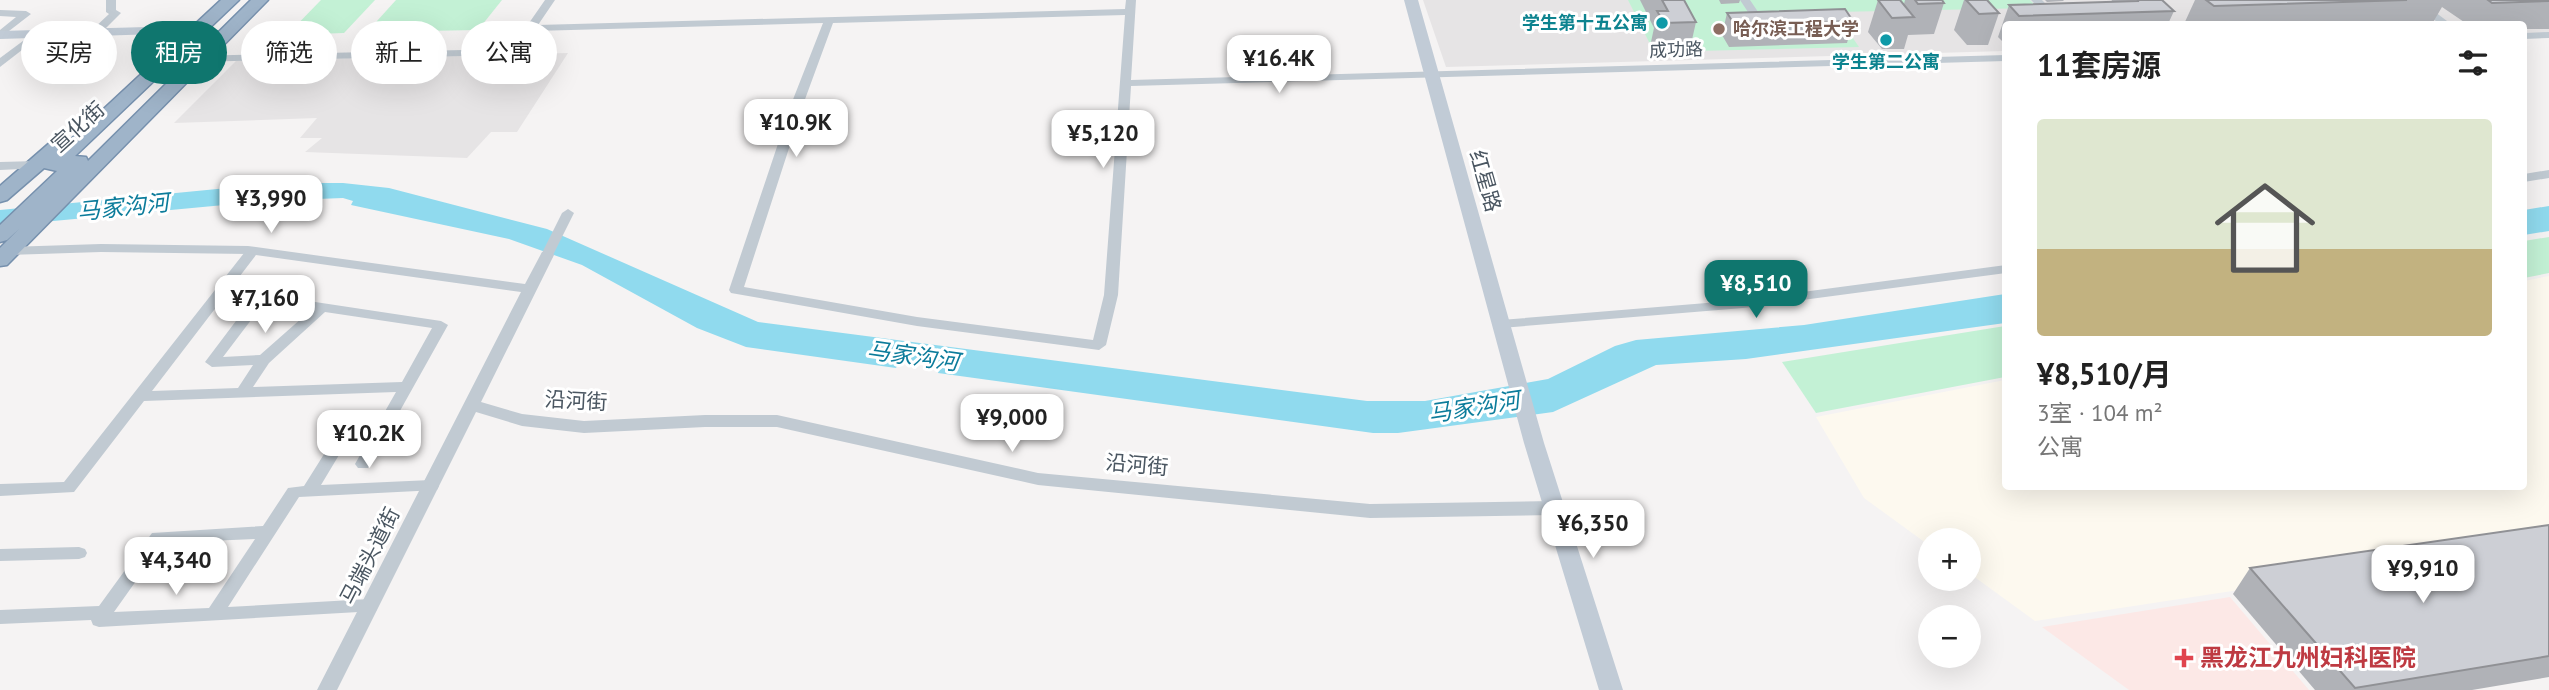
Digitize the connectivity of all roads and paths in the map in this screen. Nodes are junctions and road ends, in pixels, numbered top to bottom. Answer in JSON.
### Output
{"nodes":[{"id":1,"x":9,"y":0,"type":"edge"},
{"id":2,"x":111,"y":0,"type":"edge"},
{"id":3,"x":217,"y":0,"type":"edge"},
{"id":4,"x":223,"y":0,"type":"edge"},
{"id":5,"x":231,"y":0,"type":"edge"},
{"id":6,"x":249,"y":0,"type":"edge"},
{"id":7,"x":258,"y":0,"type":"edge"},
{"id":8,"x":550,"y":0,"type":"edge"},
{"id":9,"x":1410,"y":0,"type":"edge"},
{"id":10,"x":1745,"y":0,"type":"edge"},
{"id":11,"x":2036,"y":0,"type":"edge"},
{"id":12,"x":2412,"y":0,"type":"edge"},
{"id":13,"x":1130,"y":6,"type":"edge"},
{"id":14,"x":0,"y":12,"type":"edge"},
{"id":15,"x":829,"y":20,"type":"junction"},
{"id":16,"x":108,"y":21,"type":"edge"},
{"id":17,"x":201,"y":21,"type":"edge"},
{"id":18,"x":204,"y":21,"type":"edge"},
{"id":19,"x":207,"y":21,"type":"edge"},
{"id":20,"x":214,"y":21,"type":"edge"},
{"id":21,"x":218,"y":21,"type":"edge"},
{"id":22,"x":534,"y":21,"type":"edge"},
{"id":23,"x":2057,"y":21,"type":"edge"},
{"id":24,"x":2442,"y":21,"type":"edge"},
{"id":25,"x":557,"y":27,"type":"edge"},
{"id":26,"x":1764,"y":29,"type":"edge"},
{"id":27,"x":227,"y":30,"type":"edge"},
{"id":28,"x":0,"y":35,"type":"edge"},
{"id":29,"x":21,"y":35,"type":"edge"},
{"id":30,"x":2549,"y":35,"type":"edge"},
{"id":31,"x":2527,"y":36,"type":"edge"},
{"id":32,"x":21,"y":41,"type":"edge"},
{"id":33,"x":0,"y":42,"type":"edge"},
{"id":34,"x":21,"y":46,"type":"edge"},
{"id":35,"x":461,"y":53,"type":"edge"},
{"id":36,"x":227,"y":58,"type":"edge"},
{"id":37,"x":2002,"y":58,"type":"edge"},
{"id":38,"x":0,"y":64,"type":"edge"},
{"id":39,"x":1431,"y":75,"type":"junction"},
{"id":40,"x":1125,"y":83,"type":"junction"},
{"id":41,"x":133,"y":84,"type":"edge"},
{"id":42,"x":140,"y":84,"type":"edge"},
{"id":43,"x":168,"y":84,"type":"edge"},
{"id":44,"x":172,"y":84,"type":"edge"},
{"id":45,"x":37,"y":165,"type":"junction"},
{"id":46,"x":0,"y":166,"type":"edge"},
{"id":47,"x":2549,"y":174,"type":"edge"},
{"id":48,"x":2527,"y":178,"type":"edge"},
{"id":49,"x":0,"y":196,"type":"edge"},
{"id":50,"x":0,"y":216,"type":"edge"},
{"id":51,"x":565,"y":218,"type":"dead end"},
{"id":52,"x":3,"y":249,"type":"edge"},
{"id":53,"x":253,"y":251,"type":"junction"},
{"id":54,"x":547,"y":255,"type":"joint"},
{"id":55,"x":2002,"y":270,"type":"edge"},
{"id":56,"x":530,"y":289,"type":"junction"},
{"id":57,"x":221,"y":292,"type":"junction"},
{"id":58,"x":260,"y":298,"type":"junction"},
{"id":59,"x":322,"y":307,"type":"junction"},
{"id":60,"x":1501,"y":324,"type":"junction"},
{"id":61,"x":264,"y":360,"type":"junction"},
{"id":62,"x":406,"y":387,"type":"junction"},
{"id":63,"x":242,"y":393,"type":"junction"},
{"id":64,"x":139,"y":396,"type":"junction"},
{"id":65,"x":471,"y":405,"type":"junction"},
{"id":66,"x":353,"y":420,"type":"dead end"},
{"id":67,"x":363,"y":464,"type":"dead end"},
{"id":68,"x":431,"y":486,"type":"junction"},
{"id":69,"x":0,"y":490,"type":"edge"},
{"id":70,"x":309,"y":491,"type":"junction"},
{"id":71,"x":1554,"y":508,"type":"junction"},
{"id":72,"x":267,"y":532,"type":"junction"},
{"id":73,"x":79,"y":553,"type":"dead end"},
{"id":74,"x":0,"y":555,"type":"edge"},
{"id":75,"x":370,"y":606,"type":"junction"},
{"id":76,"x":104,"y":613,"type":"junction"},
{"id":77,"x":214,"y":614,"type":"junction"},
{"id":78,"x":0,"y":617,"type":"edge"},
{"id":79,"x":327,"y":690,"type":"edge"},
{"id":80,"x":1611,"y":690,"type":"edge"}],
"edges":[{"from":1,"to":14,"type":"street"},
{"from":2,"to":16,"type":"street"},
{"from":3,"to":17,"type":"highway","name":"宣化街"},
{"from":4,"to":18,"type":"highway"},
{"from":5,"to":19,"type":"highway","name":"宣化街"},
{"from":6,"to":20,"type":"highway"},
{"from":7,"to":21,"type":"highway"},
{"from":7,"to":27,"type":"highway","name":"宣化街"},
{"from":8,"to":22,"type":"street"},
{"from":9,"to":39,"type":"main road","name":"红星路"},
{"from":10,"to":26,"type":"street"},
{"from":11,"to":23,"type":"street"},
{"from":12,"to":24,"type":"street"},
{"from":13,"to":15,"type":"street"},
{"from":13,"to":40,"type":"street"},
{"from":14,"to":28,"type":"street"},
{"from":15,"to":25,"type":"street"},
{"from":15,"to":40,"type":"street"},
{"from":28,"to":29,"type":"main road"},
{"from":30,"to":31,"type":"street"},
{"from":32,"to":33,"type":"main road"},
{"from":34,"to":38,"type":"street"},
{"from":35,"to":36,"type":"street"},
{"from":37,"to":39,"type":"street","name":"成功路"},
{"from":39,"to":40,"type":"street","name":"成功路"},
{"from":39,"to":60,"type":"main road","name":"红星路"},
{"from":41,"to":45,"type":"highway","name":"宣化街"},
{"from":42,"to":50,"type":"highway","name":"宣化街"},
{"from":43,"to":52,"type":"highway"},
{"from":44,"to":52,"type":"highway","name":"宣化街"},
{"from":45,"to":46,"type":"street"},
{"from":45,"to":49,"type":"highway","name":"宣化街"},
{"from":47,"to":48,"type":"street"},
{"from":51,"to":54,"type":"street"},
{"from":52,"to":53,"type":"street"},
{"from":53,"to":56,"type":"street"},
{"from":53,"to":57,"type":"street"},
{"from":54,"to":56,"type":"street","name":"马端头道街"},
{"from":55,"to":60,"type":"street"},
{"from":56,"to":65,"type":"street","name":"马端头道街"},
{"from":57,"to":58,"type":"street"},
{"from":57,"to":64,"type":"street"},
{"from":58,"to":59,"type":"street"},
{"from":58,"to":61,"type":"street"},
{"from":59,"to":61,"type":"street"},
{"from":59,"to":62,"type":"street"},
{"from":60,"to":71,"type":"main road","name":"红星路"},
{"from":61,"to":63,"type":"street"},
{"from":62,"to":63,"type":"street"},
{"from":62,"to":67,"type":"street"},
{"from":63,"to":64,"type":"street"},
{"from":64,"to":69,"type":"street"},
{"from":65,"to":68,"type":"street","name":"马端头道街"},
{"from":65,"to":71,"type":"street","name":"沿河街"},
{"from":66,"to":70,"type":"street"},
{"from":68,"to":70,"type":"street"},
{"from":68,"to":75,"type":"street","name":"马端头道街"},
{"from":70,"to":72,"type":"street"},
{"from":71,"to":80,"type":"main road","name":"红星路"},
{"from":72,"to":76,"type":"street"},
{"from":72,"to":77,"type":"street"},
{"from":73,"to":74,"type":"street"},
{"from":75,"to":77,"type":"street"},
{"from":75,"to":79,"type":"street","name":"马端头道街"},
{"from":76,"to":77,"type":"street"},
{"from":76,"to":78,"type":"street"}]}
